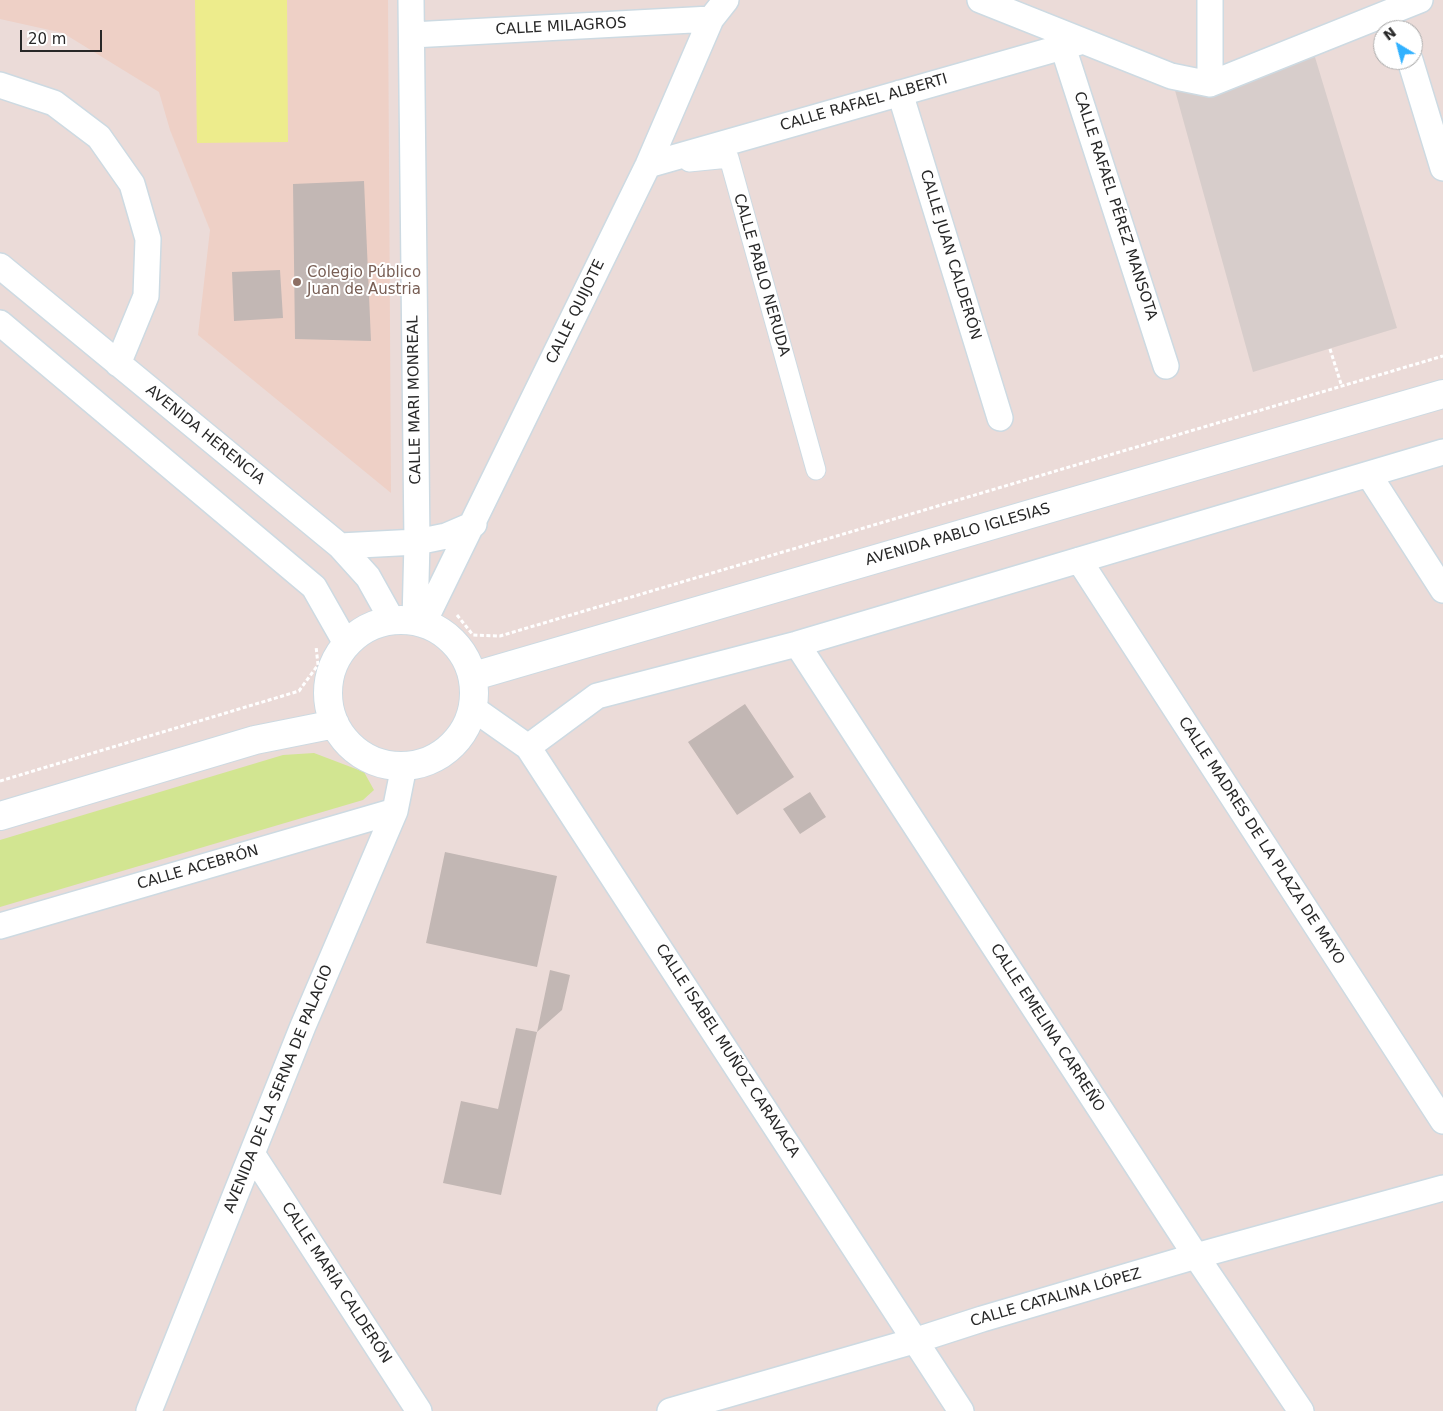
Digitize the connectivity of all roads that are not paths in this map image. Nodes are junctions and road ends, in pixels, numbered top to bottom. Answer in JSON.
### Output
{"nodes":[{"id":1,"x":411,"y":0,"type":"edge"},
{"id":2,"x":726,"y":0,"type":"edge"},
{"id":3,"x":980,"y":0,"type":"edge"},
{"id":4,"x":1210,"y":0,"type":"edge"},
{"id":5,"x":1420,"y":0,"type":"edge"},
{"id":6,"x":711,"y":19,"type":"junction"},
{"id":7,"x":1398,"y":20,"type":"edge"},
{"id":8,"x":1373,"y":29,"type":"edge"},
{"id":9,"x":412,"y":35,"type":"junction"},
{"id":10,"x":1072,"y":44,"type":"junction"},
{"id":11,"x":1413,"y":70,"type":"edge"},
{"id":12,"x":1210,"y":84,"type":"junction"},
{"id":13,"x":0,"y":85,"type":"edge"},
{"id":14,"x":900,"y":93,"type":"junction"},
{"id":15,"x":648,"y":165,"type":"junction"},
{"id":16,"x":1443,"y":168,"type":"edge"},
{"id":17,"x":0,"y":266,"type":"edge"},
{"id":18,"x":0,"y":323,"type":"edge"},
{"id":19,"x":118,"y":364,"type":"junction"},
{"id":20,"x":1166,"y":366,"type":"dead end"},
{"id":21,"x":1443,"y":394,"type":"edge"},
{"id":22,"x":1000,"y":418,"type":"dead end"},
{"id":23,"x":1443,"y":452,"type":"edge"},
{"id":24,"x":816,"y":470,"type":"dead end"},
{"id":25,"x":1369,"y":475,"type":"junction"},
{"id":26,"x":474,"y":524,"type":"junction"},
{"id":27,"x":417,"y":542,"type":"junction"},
{"id":28,"x":340,"y":546,"type":"junction"},
{"id":29,"x":1079,"y":560,"type":"junction"},
{"id":30,"x":1443,"y":590,"type":"edge"},
{"id":31,"x":410,"y":621,"type":"junction"},
{"id":32,"x":797,"y":644,"type":"junction"},
{"id":33,"x":346,"y":645,"type":"junction"},
{"id":34,"x":474,"y":676,"type":"junction"},
{"id":35,"x":474,"y":710,"type":"junction"},
{"id":36,"x":335,"y":724,"type":"junction"},
{"id":37,"x":528,"y":747,"type":"junction"},
{"id":38,"x":404,"y":766,"type":"junction"},
{"id":39,"x":395,"y":810,"type":"junction"},
{"id":40,"x":0,"y":816,"type":"edge"},
{"id":41,"x":0,"y":926,"type":"edge"},
{"id":42,"x":1443,"y":1121,"type":"edge"},
{"id":43,"x":253,"y":1155,"type":"junction"},
{"id":44,"x":1443,"y":1188,"type":"edge"},
{"id":45,"x":1196,"y":1256,"type":"junction"},
{"id":46,"x":917,"y":1340,"type":"junction"},
{"id":47,"x":149,"y":1411,"type":"edge"},
{"id":48,"x":419,"y":1411,"type":"edge"},
{"id":49,"x":670,"y":1411,"type":"edge"},
{"id":50,"x":961,"y":1411,"type":"edge"},
{"id":51,"x":1301,"y":1411,"type":"edge"}],
"edges":[{"from":1,"to":9,"type":"street","name":"CALLE MARI MONREAL"},
{"from":2,"to":6,"type":"street","name":"CALLE QUIJOTE"},
{"from":3,"to":10,"type":"street"},
{"from":4,"to":12,"type":"street"},
{"from":5,"to":7,"type":"street"},
{"from":6,"to":9,"type":"street","name":"CALLE MILAGROS"},
{"from":6,"to":15,"type":"street","name":"CALLE QUIJOTE"},
{"from":8,"to":12,"type":"street"},
{"from":9,"to":27,"type":"street","name":"CALLE MARI MONREAL"},
{"from":10,"to":12,"type":"street"},
{"from":10,"to":14,"type":"street","name":"CALLE RAFAEL ALBERTI"},
{"from":10,"to":20,"type":"street","name":"CALLE RAFAEL PÉREZ MANSOTA"},
{"from":11,"to":16,"type":"street"},
{"from":13,"to":19,"type":"street"},
{"from":14,"to":15,"type":"street","name":"CALLE RAFAEL ALBERTI"},
{"from":14,"to":22,"type":"street","name":"CALLE JUAN CALDERÓN"},
{"from":15,"to":24,"type":"street","name":"CALLE PABLO NERUDA"},
{"from":15,"to":26,"type":"street","name":"CALLE QUIJOTE"},
{"from":17,"to":19,"type":"street","name":"AVENIDA HERENCIA"},
{"from":18,"to":33,"type":"street"},
{"from":19,"to":28,"type":"street","name":"AVENIDA HERENCIA"},
{"from":21,"to":34,"type":"main road","name":"AVENIDA PABLO IGLESIAS"},
{"from":23,"to":25,"type":"street"},
{"from":25,"to":29,"type":"street"},
{"from":25,"to":30,"type":"street"},
{"from":26,"to":27,"type":"street"},
{"from":26,"to":31,"type":"street","name":"CALLE QUIJOTE"},
{"from":27,"to":28,"type":"street"},
{"from":27,"to":31,"type":"street","name":"CALLE MARI MONREAL"},
{"from":28,"to":31,"type":"street","name":"AVENIDA HERENCIA"},
{"from":29,"to":32,"type":"street"},
{"from":29,"to":42,"type":"street","name":"CALLE MADRES DE LA PLAZA DE MAYO"},
{"from":31,"to":33,"type":"main road"},
{"from":31,"to":34,"type":"main road"},
{"from":32,"to":37,"type":"street"},
{"from":32,"to":45,"type":"street","name":"CALLE EMELINA CARREÑO"},
{"from":33,"to":36,"type":"main road"},
{"from":34,"to":35,"type":"main road"},
{"from":35,"to":37,"type":"street","name":"CALLE ISABEL MUÑOZ CARAVACA"},
{"from":35,"to":38,"type":"main road"},
{"from":36,"to":38,"type":"main road"},
{"from":36,"to":40,"type":"main road"},
{"from":37,"to":46,"type":"street","name":"CALLE ISABEL MUÑOZ CARAVACA"},
{"from":38,"to":39,"type":"street","name":"AVENIDA DE LA SERNA DE PALACIO"},
{"from":39,"to":41,"type":"street","name":"CALLE ACEBRÓN"},
{"from":39,"to":43,"type":"street","name":"AVENIDA DE LA SERNA DE PALACIO"},
{"from":43,"to":47,"type":"street","name":"AVENIDA DE LA SERNA DE PALACIO"},
{"from":43,"to":48,"type":"street","name":"CALLE MARÍA CALDERÓN"},
{"from":44,"to":45,"type":"street","name":"CALLE CATALINA LÓPEZ"},
{"from":45,"to":46,"type":"street","name":"CALLE CATALINA LÓPEZ"},
{"from":45,"to":51,"type":"street","name":"CALLE EMELINA CARREÑO"},
{"from":46,"to":49,"type":"street","name":"CALLE CATALINA LÓPEZ"},
{"from":46,"to":50,"type":"street","name":"CALLE ISABEL MUÑOZ CARAVACA"}]}
